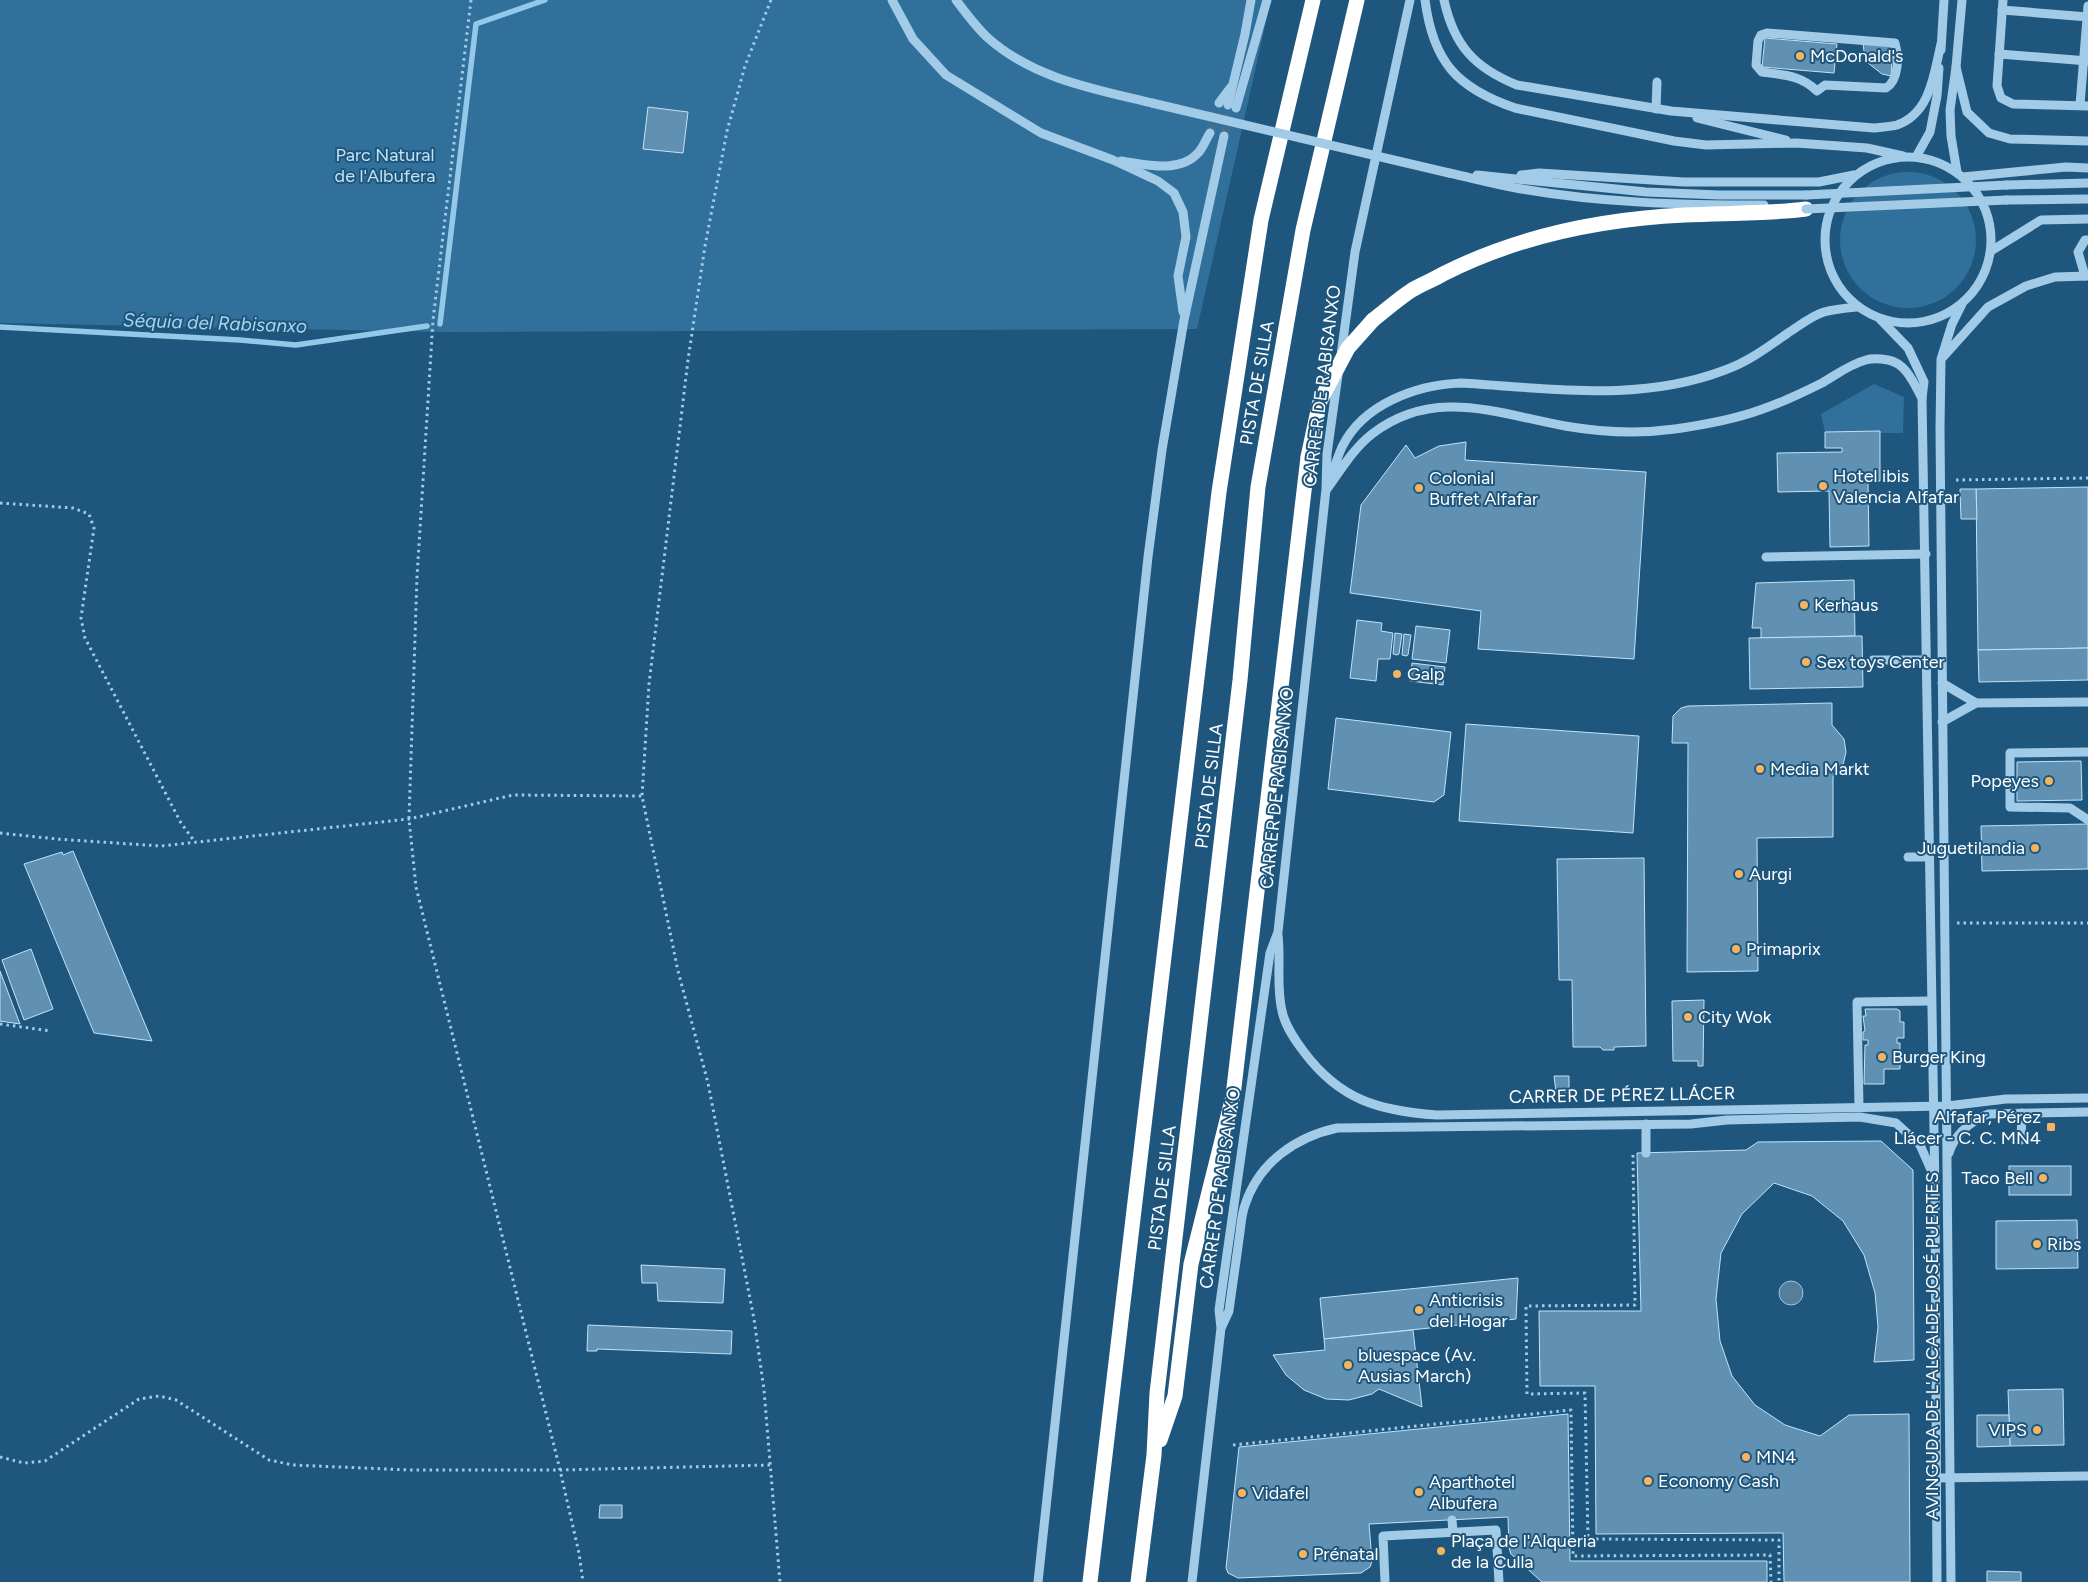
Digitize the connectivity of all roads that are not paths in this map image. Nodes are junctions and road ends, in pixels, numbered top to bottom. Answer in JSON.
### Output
{"nodes":[{"id":1,"x":892,"y":0,"type":"edge"},
{"id":2,"x":956,"y":0,"type":"edge"},
{"id":3,"x":1251,"y":0,"type":"edge"},
{"id":4,"x":1267,"y":0,"type":"edge"},
{"id":5,"x":1313,"y":0,"type":"edge"},
{"id":6,"x":1357,"y":0,"type":"edge"},
{"id":7,"x":1410,"y":0,"type":"edge"},
{"id":8,"x":1425,"y":0,"type":"edge"},
{"id":9,"x":1444,"y":0,"type":"edge"},
{"id":10,"x":1944,"y":0,"type":"edge"},
{"id":11,"x":1962,"y":0,"type":"edge"},
{"id":12,"x":2003,"y":0,"type":"edge"},
{"id":13,"x":2088,"y":6,"type":"edge"},
{"id":14,"x":2002,"y":10,"type":"junction"},
{"id":15,"x":2088,"y":17,"type":"edge"},
{"id":16,"x":1942,"y":44,"type":"junction"},
{"id":17,"x":1999,"y":54,"type":"junction"},
{"id":18,"x":2086,"y":60,"type":"edge"},
{"id":19,"x":1956,"y":68,"type":"junction"},
{"id":20,"x":1657,"y":82,"type":"dead end"},
{"id":21,"x":1816,"y":91,"type":"joint"},
{"id":22,"x":2084,"y":106,"type":"edge"},
{"id":23,"x":1656,"y":109,"type":"junction"},
{"id":24,"x":1671,"y":111,"type":"junction"},
{"id":25,"x":1210,"y":132,"type":"tunnel mouth"},
{"id":26,"x":1224,"y":136,"type":"tunnel mouth"},
{"id":27,"x":2088,"y":141,"type":"edge"},
{"id":28,"x":1796,"y":143,"type":"junction"},
{"id":29,"x":1903,"y":156,"type":"junction"},
{"id":30,"x":1916,"y":157,"type":"junction"},
{"id":31,"x":1113,"y":160,"type":"junction"},
{"id":32,"x":2088,"y":167,"type":"edge"},
{"id":33,"x":1449,"y":173,"type":"junction"},
{"id":34,"x":1960,"y":175,"type":"junction"},
{"id":35,"x":1854,"y":176,"type":"junction"},
{"id":36,"x":1506,"y":177,"type":"junction"},
{"id":37,"x":2088,"y":183,"type":"edge"},
{"id":38,"x":2088,"y":199,"type":"edge"},
{"id":39,"x":1806,"y":202,"type":"junction"},
{"id":40,"x":2088,"y":218,"type":"edge"},
{"id":41,"x":2088,"y":240,"type":"edge"},
{"id":42,"x":1991,"y":251,"type":"junction"},
{"id":43,"x":2087,"y":276,"type":"edge"},
{"id":44,"x":1962,"y":304,"type":"junction"},
{"id":45,"x":1858,"y":307,"type":"junction"},
{"id":46,"x":1880,"y":319,"type":"junction"},
{"id":47,"x":1184,"y":320,"type":"junction"},
{"id":48,"x":1941,"y":359,"type":"junction"},
{"id":49,"x":1922,"y":398,"type":"junction"},
{"id":50,"x":1326,"y":489,"type":"junction"},
{"id":51,"x":1926,"y":554,"type":"junction"},
{"id":52,"x":1766,"y":557,"type":"dead end"},
{"id":53,"x":1873,"y":660,"type":"dead end"},
{"id":54,"x":1927,"y":660,"type":"junction"},
{"id":55,"x":1942,"y":683,"type":"junction"},
{"id":56,"x":2088,"y":702,"type":"edge"},
{"id":57,"x":1976,"y":703,"type":"junction"},
{"id":58,"x":1942,"y":722,"type":"junction"},
{"id":59,"x":2088,"y":752,"type":"edge"},
{"id":60,"x":2088,"y":820,"type":"edge"},
{"id":61,"x":1908,"y":857,"type":"dead end"},
{"id":62,"x":1929,"y":857,"type":"junction"},
{"id":63,"x":1278,"y":932,"type":"junction"},
{"id":64,"x":1931,"y":1001,"type":"junction"},
{"id":65,"x":2088,"y":1098,"type":"edge"},
{"id":66,"x":1932,"y":1106,"type":"junction"},
{"id":67,"x":1947,"y":1106,"type":"junction"},
{"id":68,"x":1859,"y":1107,"type":"junction"},
{"id":69,"x":2088,"y":1112,"type":"edge"},
{"id":70,"x":2022,"y":1113,"type":"junction"},
{"id":71,"x":1646,"y":1124,"type":"junction"},
{"id":72,"x":2021,"y":1140,"type":"dead end"},
{"id":73,"x":1646,"y":1153,"type":"dead end"},
{"id":74,"x":1947,"y":1158,"type":"junction"},
{"id":75,"x":1934,"y":1178,"type":"junction"},
{"id":76,"x":1221,"y":1328,"type":"junction"},
{"id":77,"x":1154,"y":1455,"type":"junction"},
{"id":78,"x":2088,"y":1476,"type":"edge"},
{"id":79,"x":1936,"y":1478,"type":"junction"},
{"id":80,"x":1949,"y":1478,"type":"junction"},
{"id":81,"x":1452,"y":1520,"type":"dead end"},
{"id":82,"x":1453,"y":1532,"type":"junction"},
{"id":83,"x":1499,"y":1581,"type":"edge"},
{"id":84,"x":1038,"y":1582,"type":"edge"},
{"id":85,"x":1090,"y":1582,"type":"edge"},
{"id":86,"x":1138,"y":1582,"type":"edge"},
{"id":87,"x":1192,"y":1582,"type":"edge"},
{"id":88,"x":1385,"y":1582,"type":"edge"},
{"id":89,"x":1936,"y":1582,"type":"edge"},
{"id":90,"x":1951,"y":1582,"type":"edge"}],
"edges":[{"from":1,"to":31,"type":"street"},
{"from":2,"to":33,"type":"street","bridge":true},
{"from":3,"to":4,"type":"street"},
{"from":5,"to":85,"type":"highway","name":"PISTA DE SILLA"},
{"from":6,"to":77,"type":"highway","name":"PISTA DE SILLA"},
{"from":7,"to":50,"type":"street","name":"CARRER DE RABISANXO"},
{"from":8,"to":28,"type":"street"},
{"from":9,"to":23,"type":"street"},
{"from":10,"to":16,"type":"street"},
{"from":11,"to":19,"type":"street"},
{"from":12,"to":14,"type":"street"},
{"from":13,"to":15,"type":"street"},
{"from":14,"to":15,"type":"street"},
{"from":14,"to":17,"type":"street"},
{"from":15,"to":18,"type":"street"},
{"from":16,"to":24,"type":"street"},
{"from":16,"to":30,"type":"street"},
{"from":17,"to":18,"type":"street"},
{"from":17,"to":22,"type":"street"},
{"from":18,"to":22,"type":"street"},
{"from":19,"to":27,"type":"street"},
{"from":19,"to":34,"type":"street"},
{"from":20,"to":23,"type":"street"},
{"from":21,"to":21,"type":"street"},
{"from":23,"to":24,"type":"street"},
{"from":24,"to":28,"type":"street"},
{"from":25,"to":31,"type":"street"},
{"from":26,"to":47,"type":"street"},
{"from":28,"to":29,"type":"street"},
{"from":29,"to":30,"type":"street"},
{"from":29,"to":35,"type":"street"},
{"from":30,"to":34,"type":"street"},
{"from":31,"to":47,"type":"street"},
{"from":32,"to":34,"type":"street"},
{"from":33,"to":36,"type":"street"},
{"from":33,"to":39,"type":"street"},
{"from":34,"to":42,"type":"street"},
{"from":35,"to":36,"type":"street"},
{"from":35,"to":45,"type":"street"},
{"from":36,"to":39,"type":"street"},
{"from":37,"to":39,"type":"street","bridge":true},
{"from":38,"to":39,"type":"street","bridge":true},
{"from":39,"to":77,"type":"highway","bridge":true},
{"from":40,"to":42,"type":"street"},
{"from":41,"to":43,"type":"street"},
{"from":42,"to":44,"type":"street"},
{"from":43,"to":48,"type":"street"},
{"from":44,"to":46,"type":"street"},
{"from":44,"to":48,"type":"street","name":"AVINGUDA DE L'ALCALDE JOSÉ PUERTES"},
{"from":45,"to":46,"type":"street"},
{"from":45,"to":50,"type":"street"},
{"from":46,"to":49,"type":"street","name":"AVINGUDA DE L'ALCALDE JOSÉ PUERTES"},
{"from":47,"to":84,"type":"street"},
{"from":48,"to":55,"type":"street","name":"AVINGUDA DE L'ALCALDE JOSÉ PUERTES"},
{"from":49,"to":50,"type":"street"},
{"from":49,"to":51,"type":"street","name":"AVINGUDA DE L'ALCALDE JOSÉ PUERTES"},
{"from":50,"to":63,"type":"street","name":"CARRER DE RABISANXO"},
{"from":51,"to":52,"type":"street"},
{"from":51,"to":54,"type":"street","name":"AVINGUDA DE L'ALCALDE JOSÉ PUERTES"},
{"from":53,"to":54,"type":"street"},
{"from":54,"to":62,"type":"street","name":"AVINGUDA DE L'ALCALDE JOSÉ PUERTES"},
{"from":55,"to":57,"type":"street"},
{"from":55,"to":58,"type":"street","name":"AVINGUDA DE L'ALCALDE JOSÉ PUERTES"},
{"from":56,"to":57,"type":"street"},
{"from":57,"to":58,"type":"street"},
{"from":58,"to":67,"type":"street","name":"AVINGUDA DE L'ALCALDE JOSÉ PUERTES"},
{"from":59,"to":60,"type":"street"},
{"from":61,"to":62,"type":"street"},
{"from":62,"to":64,"type":"street","name":"AVINGUDA DE L'ALCALDE JOSÉ PUERTES"},
{"from":63,"to":68,"type":"street","name":"CARRER DE PÉREZ LLÁCER"},
{"from":63,"to":76,"type":"street","name":"CARRER DE RABISANXO"},
{"from":64,"to":66,"type":"street","name":"AVINGUDA DE L'ALCALDE JOSÉ PUERTES"},
{"from":64,"to":68,"type":"street"},
{"from":65,"to":67,"type":"street","name":"CARRER DE PÉREZ LLÁCER"},
{"from":66,"to":67,"type":"street","name":"CARRER DE PÉREZ LLÁCER"},
{"from":66,"to":68,"type":"street","name":"CARRER DE PÉREZ LLÁCER"},
{"from":66,"to":75,"type":"street","name":"AVINGUDA DE L'ALCALDE JOSÉ PUERTES"},
{"from":67,"to":74,"type":"street","name":"AVINGUDA DE L'ALCALDE JOSÉ PUERTES"},
{"from":69,"to":70,"type":"street"},
{"from":70,"to":72,"type":"street"},
{"from":70,"to":74,"type":"street"},
{"from":71,"to":73,"type":"street"},
{"from":71,"to":75,"type":"street","name":"CARRER DE PÉREZ LLÁCER"},
{"from":71,"to":76,"type":"street","name":"CARRER DE PÉREZ LLÁCER"},
{"from":74,"to":80,"type":"street","name":"AVINGUDA DE L'ALCALDE JOSÉ PUERTES"},
{"from":75,"to":79,"type":"street","name":"AVINGUDA DE L'ALCALDE JOSÉ PUERTES"},
{"from":76,"to":87,"type":"street","name":"CARRER DE RABISANXO"},
{"from":77,"to":86,"type":"highway","name":"PISTA DE SILLA"},
{"from":78,"to":80,"type":"street"},
{"from":79,"to":80,"type":"street"},
{"from":79,"to":89,"type":"street","name":"AVINGUDA DE L'ALCALDE JOSÉ PUERTES"},
{"from":80,"to":90,"type":"street","name":"AVINGUDA DE L'ALCALDE JOSÉ PUERTES"},
{"from":81,"to":82,"type":"street"},
{"from":82,"to":83,"type":"street"},
{"from":82,"to":88,"type":"street"}]}
